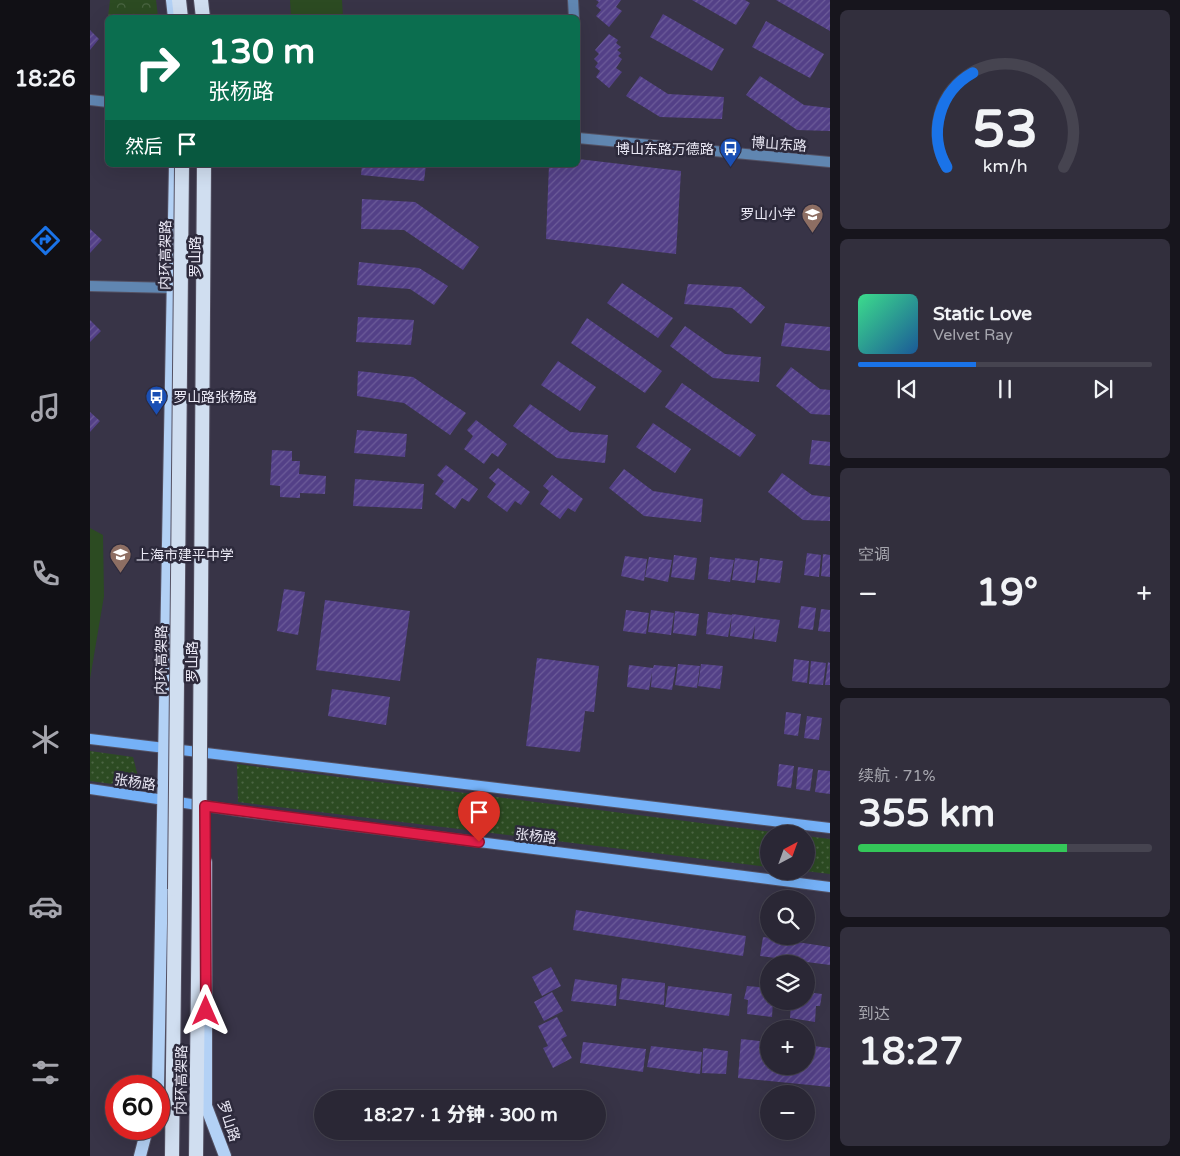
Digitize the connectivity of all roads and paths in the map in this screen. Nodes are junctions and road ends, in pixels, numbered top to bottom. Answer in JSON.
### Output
{"nodes":[{"id":1,"x":172,"y":0,"type":"edge"},
{"id":2,"x":179,"y":0,"type":"edge"},
{"id":3,"x":201,"y":0,"type":"edge"},
{"id":4,"x":207,"y":0,"type":"edge"},
{"id":5,"x":573,"y":0,"type":"edge"},
{"id":6,"x":174,"y":15,"type":"edge"},
{"id":7,"x":180,"y":15,"type":"edge"},
{"id":8,"x":203,"y":15,"type":"edge"},
{"id":9,"x":209,"y":15,"type":"edge"},
{"id":10,"x":574,"y":15,"type":"edge"},
{"id":11,"x":90,"y":100,"type":"edge"},
{"id":12,"x":105,"y":102,"type":"edge"},
{"id":13,"x":580,"y":138,"type":"edge"},
{"id":14,"x":830,"y":162,"type":"edge"},
{"id":15,"x":175,"y":167,"type":"edge"},
{"id":16,"x":182,"y":167,"type":"edge"},
{"id":17,"x":204,"y":167,"type":"edge"},
{"id":18,"x":210,"y":167,"type":"edge"},
{"id":19,"x":90,"y":286,"type":"edge"},
{"id":20,"x":173,"y":288,"type":"junction"},
{"id":21,"x":90,"y":739,"type":"edge"},
{"id":22,"x":165,"y":749,"type":"junction"},
{"id":23,"x":206,"y":752,"type":"junction"},
{"id":24,"x":90,"y":789,"type":"edge"},
{"id":25,"x":163,"y":800,"type":"junction"},
{"id":26,"x":205,"y":806,"type":"junction"},
{"id":27,"x":830,"y":828,"type":"edge"},
{"id":28,"x":830,"y":887,"type":"edge"},
{"id":29,"x":158,"y":1075,"type":"edge"},
{"id":30,"x":144,"y":1140,"type":"edge"},
{"id":31,"x":140,"y":1156,"type":"edge"},
{"id":32,"x":172,"y":1156,"type":"edge"},
{"id":33,"x":196,"y":1156,"type":"edge"},
{"id":34,"x":225,"y":1156,"type":"edge"}],
"edges":[{"from":1,"to":6,"type":"main road"},
{"from":2,"to":7,"type":"highway"},
{"from":3,"to":8,"type":"highway"},
{"from":4,"to":9,"type":"main road"},
{"from":5,"to":10,"type":"street"},
{"from":11,"to":12,"type":"street"},
{"from":13,"to":14,"type":"street","name":"博山东路"},
{"from":15,"to":20,"type":"main road","name":"罗山路"},
{"from":16,"to":32,"type":"highway","name":"内环高架路","bridge":true},
{"from":17,"to":33,"type":"highway","name":"内环高架路","bridge":true},
{"from":18,"to":23,"type":"main road","name":"罗山路"},
{"from":19,"to":20,"type":"street"},
{"from":20,"to":22,"type":"main road","name":"罗山路"},
{"from":21,"to":22,"type":"main road"},
{"from":22,"to":23,"type":"main road"},
{"from":22,"to":25,"type":"main road","name":"罗山路"},
{"from":23,"to":26,"type":"main road","name":"罗山路"},
{"from":23,"to":27,"type":"main road"},
{"from":24,"to":25,"type":"main road","name":"张杨路"},
{"from":25,"to":26,"type":"main road","name":"张杨路"},
{"from":25,"to":29,"type":"main road","name":"罗山路"},
{"from":26,"to":28,"type":"main road","name":"张杨路"},
{"from":26,"to":34,"type":"main road","name":"罗山路"},
{"from":30,"to":31,"type":"main road"}]}
